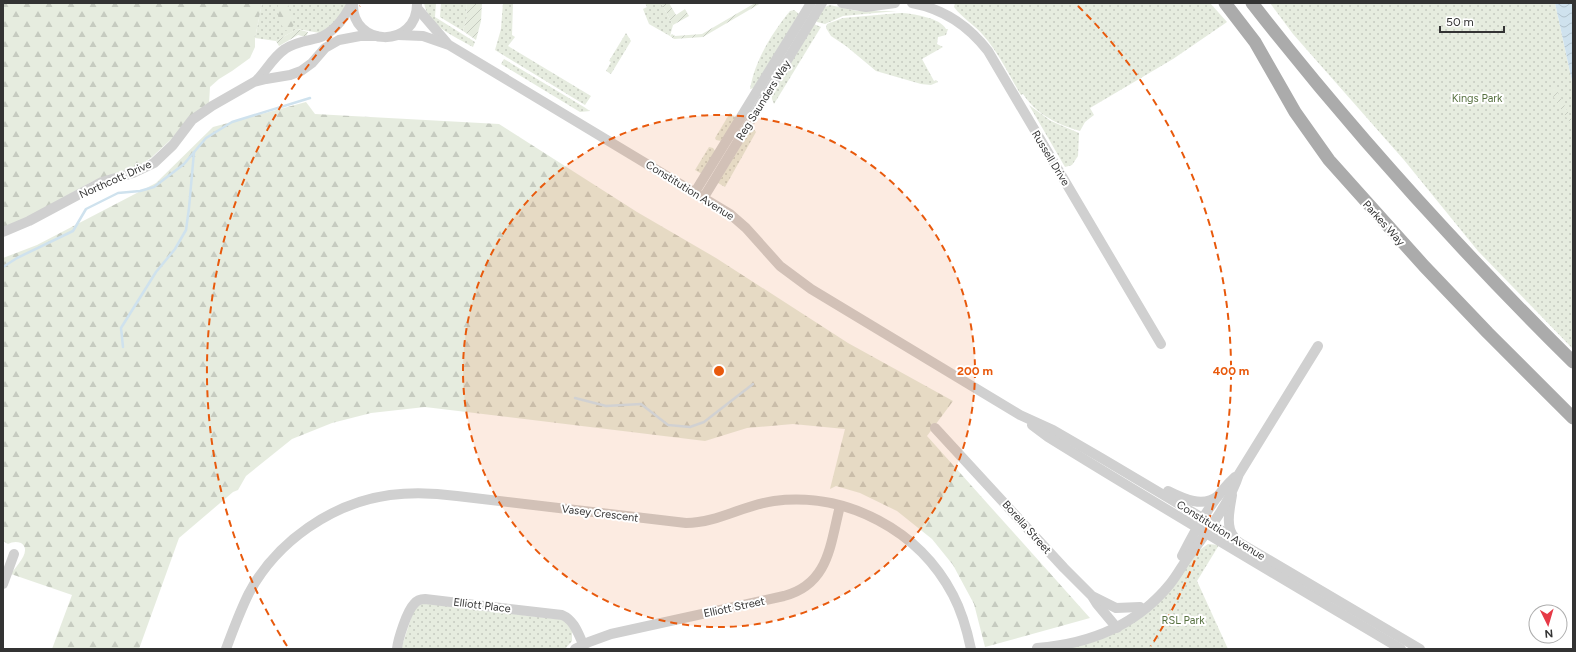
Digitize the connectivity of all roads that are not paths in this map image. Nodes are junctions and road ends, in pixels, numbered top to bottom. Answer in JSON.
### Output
{"nodes":[{"id":1,"x":353,"y":3,"type":"edge"},
{"id":2,"x":811,"y":3,"type":"edge"},
{"id":3,"x":822,"y":3,"type":"edge"},
{"id":4,"x":842,"y":3,"type":"edge"},
{"id":5,"x":895,"y":3,"type":"edge"},
{"id":6,"x":912,"y":3,"type":"edge"},
{"id":7,"x":1221,"y":3,"type":"edge"},
{"id":8,"x":1226,"y":3,"type":"edge"},
{"id":9,"x":1252,"y":3,"type":"edge"},
{"id":10,"x":877,"y":4,"type":"edge"},
{"id":11,"x":417,"y":6,"type":"edge"},
{"id":12,"x":1238,"y":21,"type":"junction"},
{"id":13,"x":398,"y":35,"type":"junction"},
{"id":14,"x":376,"y":36,"type":"junction"},
{"id":15,"x":449,"y":45,"type":"junction"},
{"id":16,"x":254,"y":82,"type":"junction"},
{"id":17,"x":754,"y":97,"type":"junction"},
{"id":18,"x":763,"y":102,"type":"junction"},
{"id":19,"x":726,"y":151,"type":"junction"},
{"id":20,"x":699,"y":195,"type":"junction"},
{"id":21,"x":3,"y":232,"type":"edge"},
{"id":22,"x":1161,"y":344,"type":"dead end"},
{"id":23,"x":1318,"y":346,"type":"dead end"},
{"id":24,"x":1573,"y":362,"type":"edge"},
{"id":25,"x":1020,"y":415,"type":"junction"},
{"id":26,"x":1573,"y":418,"type":"edge"},
{"id":27,"x":935,"y":428,"type":"dead end"},
{"id":28,"x":1238,"y":474,"type":"junction"},
{"id":29,"x":1140,"y":481,"type":"junction"},
{"id":30,"x":1234,"y":487,"type":"junction"},
{"id":31,"x":1221,"y":493,"type":"junction"},
{"id":32,"x":840,"y":506,"type":"junction"},
{"id":33,"x":1208,"y":521,"type":"junction"},
{"id":34,"x":1202,"y":531,"type":"junction"},
{"id":35,"x":1240,"y":543,"type":"junction"},
{"id":36,"x":14,"y":554,"type":"dead end"},
{"id":37,"x":3,"y":584,"type":"edge"},
{"id":38,"x":1092,"y":596,"type":"junction"},
{"id":39,"x":1140,"y":607,"type":"junction"},
{"id":40,"x":1346,"y":610,"type":"junction"},
{"id":41,"x":1115,"y":626,"type":"junction"},
{"id":42,"x":579,"y":647,"type":"edge"},
{"id":43,"x":1036,"y":648,"type":"edge"},
{"id":44,"x":226,"y":649,"type":"edge"},
{"id":45,"x":397,"y":649,"type":"edge"},
{"id":46,"x":971,"y":649,"type":"edge"},
{"id":47,"x":1401,"y":649,"type":"edge"},
{"id":48,"x":1420,"y":649,"type":"edge"}],
"edges":[{"from":1,"to":14,"type":"street"},
{"from":1,"to":16,"type":"street","name":"Northcott Drive"},
{"from":2,"to":17,"type":"street","name":"Reg Saunders Way"},
{"from":3,"to":18,"type":"street","name":"Reg Saunders Way"},
{"from":4,"to":10,"type":"street"},
{"from":5,"to":10,"type":"street"},
{"from":6,"to":22,"type":"street","name":"Russell Drive"},
{"from":7,"to":12,"type":"main road"},
{"from":8,"to":12,"type":"main road","name":"Parkes Way"},
{"from":9,"to":24,"type":"main road"},
{"from":11,"to":13,"type":"street"},
{"from":11,"to":15,"type":"street","name":"Constitution Avenue"},
{"from":12,"to":26,"type":"main road","name":"Parkes Way"},
{"from":13,"to":14,"type":"street","name":"Northcott Drive"},
{"from":13,"to":15,"type":"street","name":"Constitution Avenue"},
{"from":14,"to":16,"type":"street","name":"Northcott Drive"},
{"from":15,"to":20,"type":"street","name":"Constitution Avenue"},
{"from":16,"to":21,"type":"street","name":"Northcott Drive"},
{"from":17,"to":18,"type":"street"},
{"from":17,"to":19,"type":"street","name":"Reg Saunders Way"},
{"from":18,"to":19,"type":"street","name":"Reg Saunders Way"},
{"from":19,"to":20,"type":"street","name":"Reg Saunders Way"},
{"from":20,"to":25,"type":"street","name":"Constitution Avenue"},
{"from":23,"to":28,"type":"street"},
{"from":25,"to":29,"type":"street","name":"Constitution Avenue"},
{"from":25,"to":34,"type":"street","name":"Constitution Avenue"},
{"from":27,"to":38,"type":"street","name":"Borella Street"},
{"from":28,"to":30,"type":"street"},
{"from":28,"to":31,"type":"street"},
{"from":29,"to":31,"type":"street"},
{"from":29,"to":33,"type":"street","name":"Constitution Avenue"},
{"from":30,"to":33,"type":"street"},
{"from":30,"to":35,"type":"street"},
{"from":31,"to":33,"type":"street"},
{"from":32,"to":42,"type":"street","name":"Elliott Street"},
{"from":32,"to":44,"type":"street","name":"Vasey Crescent"},
{"from":32,"to":46,"type":"street","name":"Vasey Crescent"},
{"from":33,"to":34,"type":"street"},
{"from":33,"to":35,"type":"street","name":"Constitution Avenue"},
{"from":34,"to":39,"type":"street"},
{"from":34,"to":40,"type":"street","name":"Constitution Avenue"},
{"from":34,"to":41,"type":"street"},
{"from":35,"to":40,"type":"street","name":"Constitution Avenue"},
{"from":36,"to":37,"type":"street"},
{"from":38,"to":39,"type":"street"},
{"from":38,"to":41,"type":"street","name":"Borella Street"},
{"from":39,"to":41,"type":"street"},
{"from":40,"to":47,"type":"street","name":"Constitution Avenue"},
{"from":40,"to":48,"type":"street","name":"Constitution Avenue"},
{"from":41,"to":43,"type":"street"},
{"from":42,"to":45,"type":"street","name":"Elliott Place"}]}
